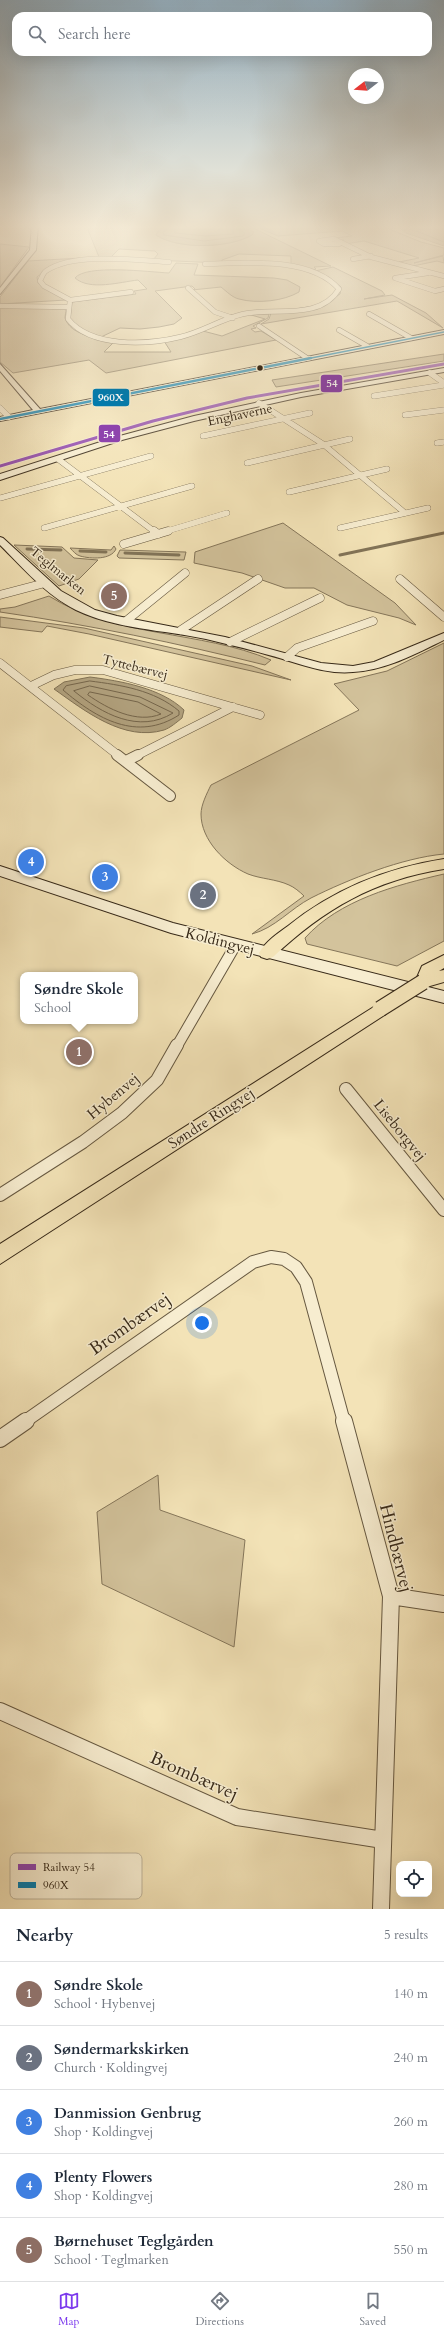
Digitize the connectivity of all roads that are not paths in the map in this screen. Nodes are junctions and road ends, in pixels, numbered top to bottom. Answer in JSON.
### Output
{"nodes":[{"id":1,"x":69,"y":314,"type":"edge"},
{"id":2,"x":221,"y":314,"type":"edge"},
{"id":3,"x":246,"y":314,"type":"edge"},
{"id":4,"x":369,"y":314,"type":"dead end"},
{"id":5,"x":233,"y":318,"type":"junction"},
{"id":6,"x":259,"y":326,"type":"dead end"},
{"id":7,"x":339,"y":330,"type":"dead end"},
{"id":8,"x":444,"y":332,"type":"edge"},
{"id":9,"x":411,"y":338,"type":"junction"},
{"id":10,"x":367,"y":346,"type":"junction"},
{"id":11,"x":307,"y":358,"type":"junction"},
{"id":12,"x":0,"y":366,"type":"edge"},
{"id":13,"x":444,"y":370,"type":"edge"},
{"id":14,"x":430,"y":372,"type":"junction"},
{"id":15,"x":444,"y":384,"type":"edge"},
{"id":16,"x":374,"y":396,"type":"dead end"},
{"id":17,"x":260,"y":403,"type":"junction"},
{"id":18,"x":0,"y":408,"type":"edge"},
{"id":19,"x":444,"y":410,"type":"edge"},
{"id":20,"x":38,"y":411,"type":"junction"},
{"id":21,"x":310,"y":413,"type":"dead end"},
{"id":22,"x":405,"y":415,"type":"dead end"},
{"id":23,"x":9,"y":417,"type":"junction"},
{"id":24,"x":283,"y":418,"type":"junction"},
{"id":25,"x":0,"y":419,"type":"edge"},
{"id":26,"x":203,"y":436,"type":"dead end"},
{"id":27,"x":350,"y":438,"type":"dead end"},
{"id":28,"x":444,"y":442,"type":"edge"},
{"id":29,"x":437,"y":443,"type":"dead end"},
{"id":30,"x":323,"y":444,"type":"junction"},
{"id":31,"x":151,"y":456,"type":"dead end"},
{"id":32,"x":58,"y":459,"type":"junction"},
{"id":33,"x":247,"y":463,"type":"dead end"},
{"id":34,"x":387,"y":469,"type":"dead end"},
{"id":35,"x":80,"y":476,"type":"junction"},
{"id":36,"x":361,"y":476,"type":"junction"},
{"id":37,"x":0,"y":477,"type":"edge"},
{"id":38,"x":192,"y":486,"type":"dead end"},
{"id":39,"x":289,"y":492,"type":"dead end"},
{"id":40,"x":0,"y":498,"type":"edge"},
{"id":41,"x":121,"y":506,"type":"junction"},
{"id":42,"x":428,"y":508,"type":"dead end"},
{"id":43,"x":228,"y":513,"type":"dead end"},
{"id":44,"x":405,"y":513,"type":"junction"},
{"id":45,"x":44,"y":528,"type":"dead end"},
{"id":46,"x":340,"y":528,"type":"dead end"},
{"id":47,"x":158,"y":534,"type":"junction"},
{"id":48,"x":0,"y":540,"type":"edge"},
{"id":49,"x":124,"y":544,"type":"dead end"},
{"id":50,"x":185,"y":573,"type":"dead end"},
{"id":51,"x":258,"y":579,"type":"dead end"},
{"id":52,"x":400,"y":579,"type":"dead end"},
{"id":53,"x":45,"y":583,"type":"junction"},
{"id":54,"x":0,"y":594,"type":"edge"},
{"id":55,"x":320,"y":598,"type":"dead end"},
{"id":56,"x":444,"y":617,"type":"edge"},
{"id":57,"x":126,"y":621,"type":"junction"},
{"id":58,"x":373,"y":621,"type":"dead end"},
{"id":59,"x":180,"y":630,"type":"junction"},
{"id":60,"x":444,"y":636,"type":"edge"},
{"id":61,"x":230,"y":642,"type":"junction"},
{"id":62,"x":286,"y":657,"type":"junction"},
{"id":63,"x":0,"y":663,"type":"edge"},
{"id":64,"x":31,"y":686,"type":"junction"},
{"id":65,"x":233,"y":707,"type":"junction"},
{"id":66,"x":260,"y":715,"type":"dead end"},
{"id":67,"x":126,"y":761,"type":"junction"},
{"id":68,"x":170,"y":796,"type":"dead end"},
{"id":69,"x":444,"y":864,"type":"edge"},
{"id":70,"x":0,"y":871,"type":"edge"},
{"id":71,"x":235,"y":946,"type":"junction"},
{"id":72,"x":268,"y":953,"type":"junction"},
{"id":73,"x":441,"y":967,"type":"edge"},
{"id":74,"x":444,"y":997,"type":"edge"},
{"id":75,"x":346,"y":1089,"type":"dead end"},
{"id":76,"x":0,"y":1195,"type":"edge"},
{"id":77,"x":444,"y":1210,"type":"edge"},
{"id":78,"x":40,"y":1229,"type":"junction"},
{"id":79,"x":0,"y":1252,"type":"edge"},
{"id":80,"x":0,"y":1255,"type":"edge"},
{"id":81,"x":287,"y":1259,"type":"joint"},
{"id":82,"x":0,"y":1439,"type":"edge"},
{"id":83,"x":391,"y":1596,"type":"junction"},
{"id":84,"x":444,"y":1604,"type":"edge"},
{"id":85,"x":0,"y":1711,"type":"edge"},
{"id":86,"x":383,"y":1840,"type":"junction"},
{"id":87,"x":382,"y":1909,"type":"edge"}],
"edges":[{"from":1,"to":5,"type":"street"},
{"from":2,"to":5,"type":"street"},
{"from":3,"to":5,"type":"street"},
{"from":4,"to":9,"type":"street"},
{"from":6,"to":11,"type":"street"},
{"from":7,"to":10,"type":"street"},
{"from":8,"to":9,"type":"street"},
{"from":9,"to":10,"type":"street"},
{"from":10,"to":11,"type":"street"},
{"from":11,"to":20,"type":"street"},
{"from":12,"to":20,"type":"street"},
{"from":13,"to":14,"type":"street"},
{"from":14,"to":15,"type":"street"},
{"from":14,"to":17,"type":"street"},
{"from":15,"to":16,"type":"street"},
{"from":17,"to":24,"type":"street","name":"Enghaverne"},
{"from":17,"to":32,"type":"street"},
{"from":18,"to":23,"type":"street"},
{"from":19,"to":22,"type":"street"},
{"from":20,"to":23,"type":"street"},
{"from":21,"to":24,"type":"street","name":"Enghaverne"},
{"from":23,"to":25,"type":"street"},
{"from":24,"to":26,"type":"street","name":"Enghaverne"},
{"from":24,"to":30,"type":"street","name":"Enghaverne"},
{"from":27,"to":30,"type":"street"},
{"from":28,"to":29,"type":"street"},
{"from":30,"to":33,"type":"street"},
{"from":30,"to":36,"type":"street","name":"Enghaverne"},
{"from":31,"to":35,"type":"street"},
{"from":32,"to":35,"type":"street"},
{"from":32,"to":37,"type":"street"},
{"from":34,"to":36,"type":"street"},
{"from":35,"to":40,"type":"street"},
{"from":35,"to":41,"type":"street"},
{"from":36,"to":39,"type":"street"},
{"from":36,"to":44,"type":"street","name":"Enghaverne"},
{"from":38,"to":41,"type":"street"},
{"from":41,"to":45,"type":"street"},
{"from":41,"to":47,"type":"street"},
{"from":42,"to":44,"type":"street"},
{"from":43,"to":47,"type":"street"},
{"from":44,"to":46,"type":"street"},
{"from":47,"to":49,"type":"street"},
{"from":48,"to":53,"type":"street","name":"Teglmarken"},
{"from":50,"to":57,"type":"street"},
{"from":51,"to":59,"type":"street"},
{"from":52,"to":56,"type":"street"},
{"from":53,"to":54,"type":"street"},
{"from":53,"to":57,"type":"street","name":"Teglmarken"},
{"from":55,"to":61,"type":"street"},
{"from":57,"to":59,"type":"street","name":"Teglmarken"},
{"from":58,"to":62,"type":"street"},
{"from":59,"to":61,"type":"street","name":"Teglmarken"},
{"from":60,"to":62,"type":"street","name":"Teglmarken"},
{"from":61,"to":62,"type":"street","name":"Teglmarken"},
{"from":63,"to":64,"type":"street"},
{"from":64,"to":65,"type":"street","name":"Tyttebærvej"},
{"from":64,"to":67,"type":"street"},
{"from":65,"to":66,"type":"street","name":"Tyttebærvej"},
{"from":65,"to":67,"type":"street"},
{"from":67,"to":68,"type":"street"},
{"from":69,"to":72,"type":"main road"},
{"from":70,"to":71,"type":"street","name":"Koldingvej"},
{"from":71,"to":72,"type":"street","name":"Koldingvej"},
{"from":71,"to":76,"type":"street","name":"Hybenvej"},
{"from":72,"to":74,"type":"street","name":"Koldingvej"},
{"from":73,"to":78,"type":"main road","name":"Søndre Ringvej","bridge":true},
{"from":75,"to":77,"type":"street","name":"Liseborgvej"},
{"from":78,"to":79,"type":"main road"},
{"from":78,"to":80,"type":"main road","name":"Søndre Ringvej"},
{"from":81,"to":82,"type":"street","name":"Brombærvej"},
{"from":81,"to":83,"type":"street","name":"Hindbærvej"},
{"from":83,"to":84,"type":"street"},
{"from":83,"to":86,"type":"street","name":"Hindbærvej"},
{"from":85,"to":86,"type":"street","name":"Brombærvej"},
{"from":86,"to":87,"type":"street","name":"Hindbærvej"}]}
